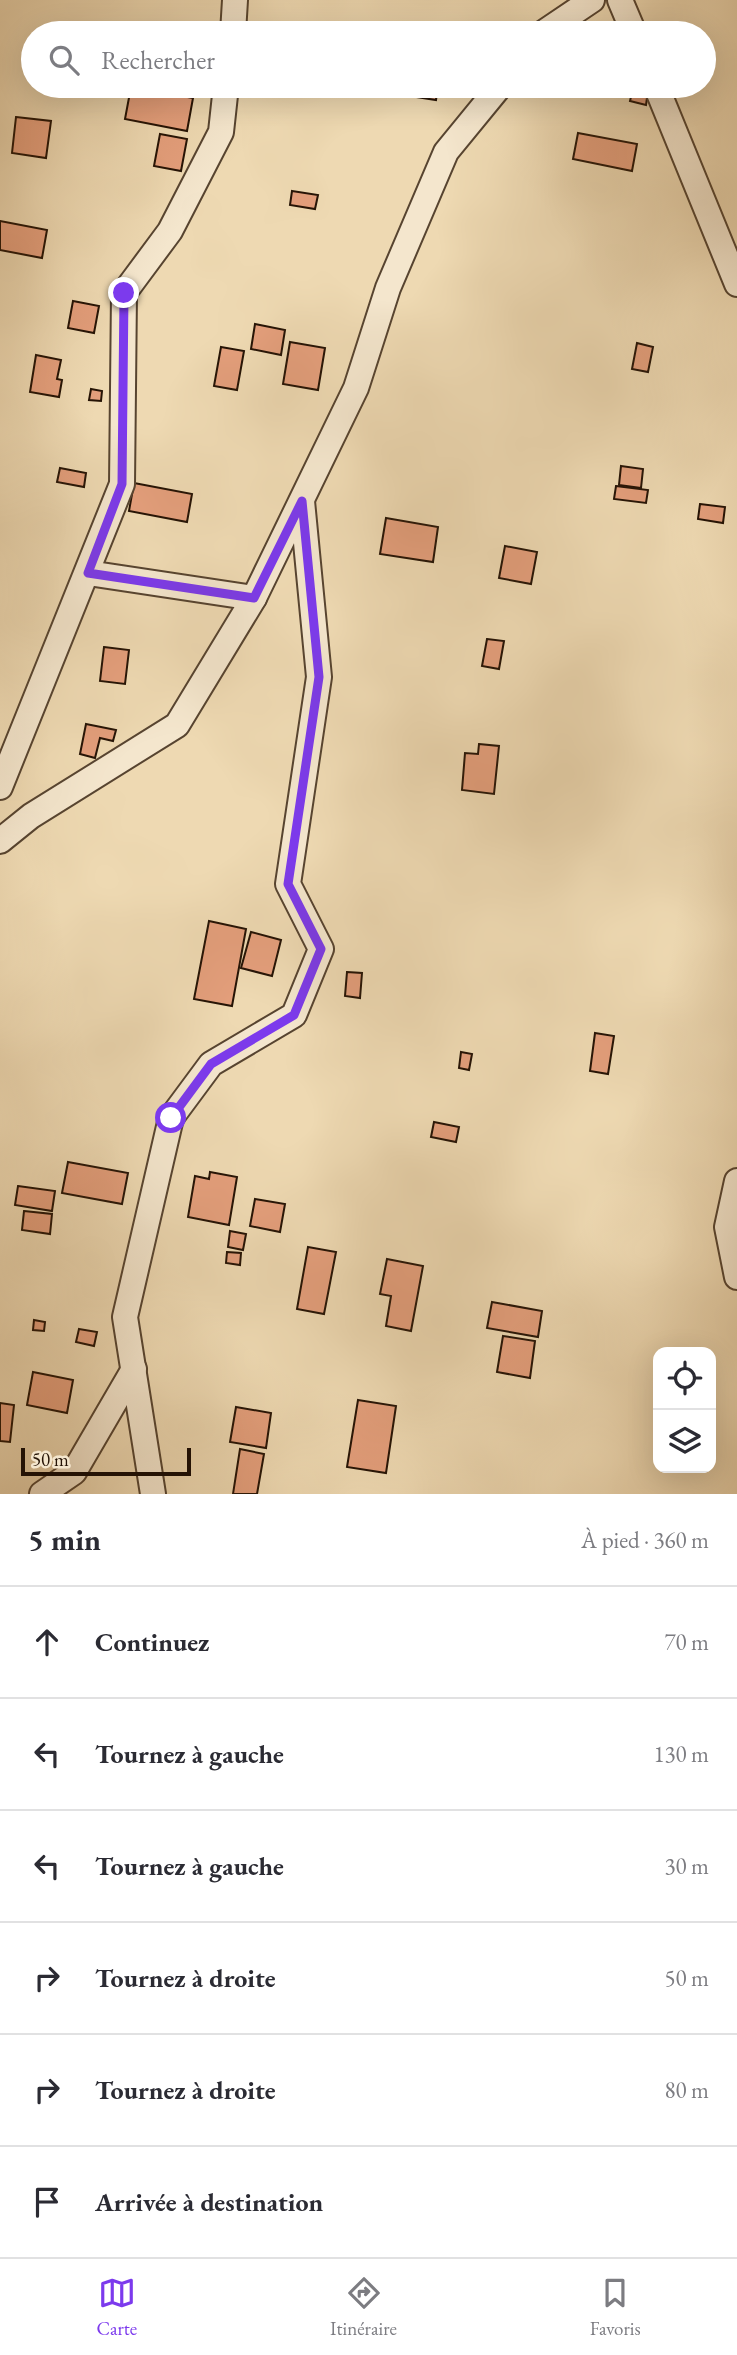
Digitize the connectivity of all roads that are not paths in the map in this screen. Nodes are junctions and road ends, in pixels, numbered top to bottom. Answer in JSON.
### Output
{"nodes":[{"id":1,"x":235,"y":0,"type":"edge"},
{"id":2,"x":592,"y":0,"type":"edge"},
{"id":3,"x":620,"y":0,"type":"edge"},
{"id":4,"x":234,"y":21,"type":"edge"},
{"id":5,"x":561,"y":21,"type":"edge"},
{"id":6,"x":629,"y":21,"type":"edge"},
{"id":7,"x":225,"y":98,"type":"edge"},
{"id":8,"x":490,"y":98,"type":"edge"},
{"id":9,"x":661,"y":98,"type":"edge"},
{"id":10,"x":737,"y":284,"type":"edge"},
{"id":11,"x":302,"y":501,"type":"junction"},
{"id":12,"x":88,"y":573,"type":"junction"},
{"id":13,"x":254,"y":598,"type":"junction"},
{"id":14,"x":0,"y":787,"type":"edge"},
{"id":15,"x":0,"y":841,"type":"edge"},
{"id":16,"x":737,"y":1181,"type":"edge"},
{"id":17,"x":737,"y":1276,"type":"edge"},
{"id":18,"x":134,"y":1369,"type":"junction"},
{"id":19,"x":42,"y":1494,"type":"edge"},
{"id":20,"x":153,"y":1494,"type":"edge"}],
"edges":[{"from":1,"to":4,"type":"street"},
{"from":2,"to":5,"type":"street"},
{"from":3,"to":6,"type":"street"},
{"from":7,"to":12,"type":"street"},
{"from":8,"to":11,"type":"street"},
{"from":9,"to":10,"type":"street"},
{"from":11,"to":13,"type":"street"},
{"from":11,"to":18,"type":"street"},
{"from":12,"to":13,"type":"street"},
{"from":12,"to":14,"type":"street"},
{"from":13,"to":15,"type":"street"},
{"from":16,"to":17,"type":"street"},
{"from":18,"to":19,"type":"street"},
{"from":18,"to":20,"type":"street"}]}
